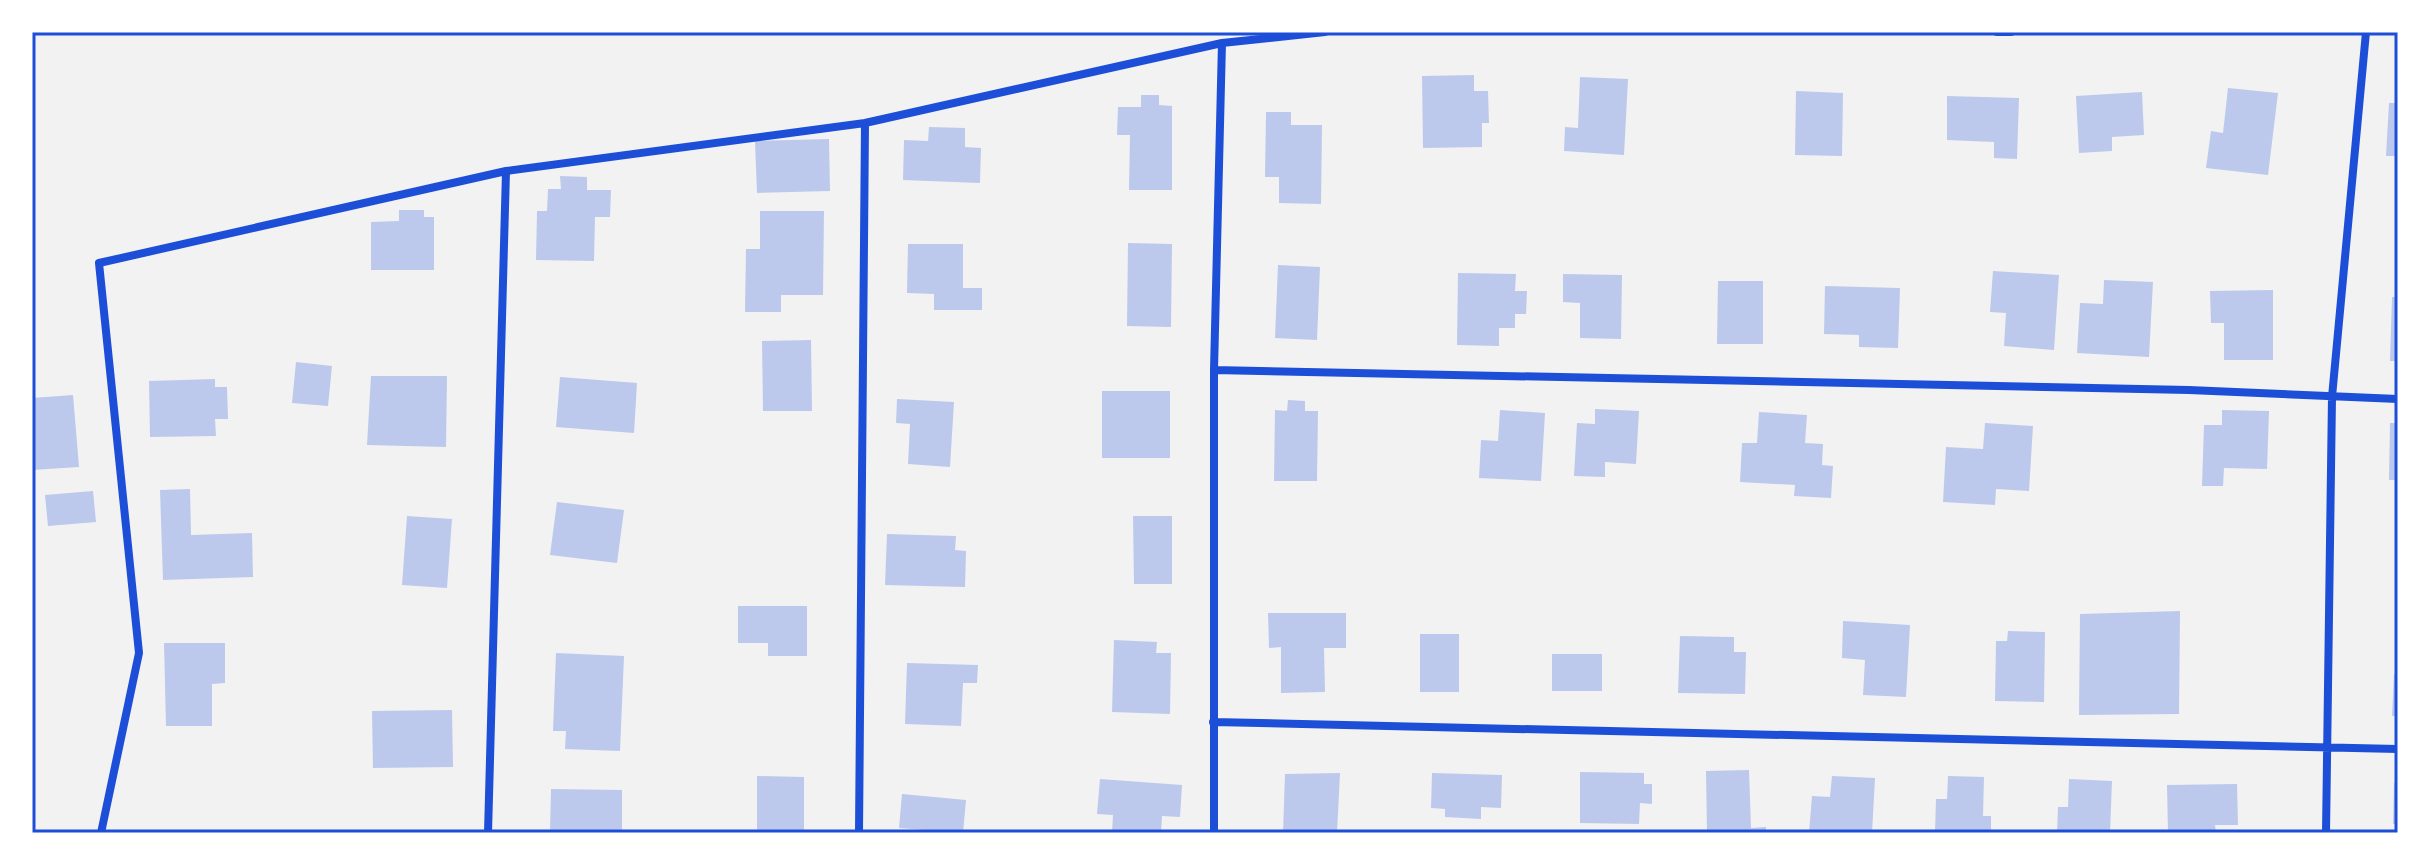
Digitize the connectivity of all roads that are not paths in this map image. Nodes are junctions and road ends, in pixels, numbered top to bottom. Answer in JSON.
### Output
{"nodes":[{"id":1,"x":1325,"y":32,"type":"edge"},
{"id":2,"x":1997,"y":32,"type":"edge"},
{"id":3,"x":2011,"y":32,"type":"edge"},
{"id":4,"x":2366,"y":32,"type":"edge"},
{"id":5,"x":1222,"y":43,"type":"junction"},
{"id":6,"x":865,"y":123,"type":"junction"},
{"id":7,"x":506,"y":171,"type":"junction"},
{"id":8,"x":1214,"y":370,"type":"junction"},
{"id":9,"x":2332,"y":397,"type":"junction"},
{"id":10,"x":2398,"y":399,"type":"edge"},
{"id":11,"x":1213,"y":722,"type":"junction"},
{"id":12,"x":2326,"y":748,"type":"junction"},
{"id":13,"x":2398,"y":749,"type":"edge"},
{"id":14,"x":101,"y":833,"type":"edge"},
{"id":15,"x":488,"y":833,"type":"edge"},
{"id":16,"x":859,"y":833,"type":"edge"},
{"id":17,"x":1214,"y":833,"type":"edge"},
{"id":18,"x":2326,"y":833,"type":"edge"}],
"edges":[{"from":1,"to":5,"type":"street"},
{"from":2,"to":3,"type":"street"},
{"from":4,"to":9,"type":"street"},
{"from":5,"to":6,"type":"street"},
{"from":5,"to":8,"type":"street"},
{"from":6,"to":7,"type":"street"},
{"from":6,"to":16,"type":"street"},
{"from":7,"to":14,"type":"street"},
{"from":7,"to":15,"type":"street"},
{"from":8,"to":9,"type":"street"},
{"from":8,"to":11,"type":"street"},
{"from":9,"to":10,"type":"street"},
{"from":9,"to":12,"type":"street"},
{"from":11,"to":12,"type":"street"},
{"from":11,"to":17,"type":"street"},
{"from":12,"to":13,"type":"street"},
{"from":12,"to":18,"type":"street"}]}
